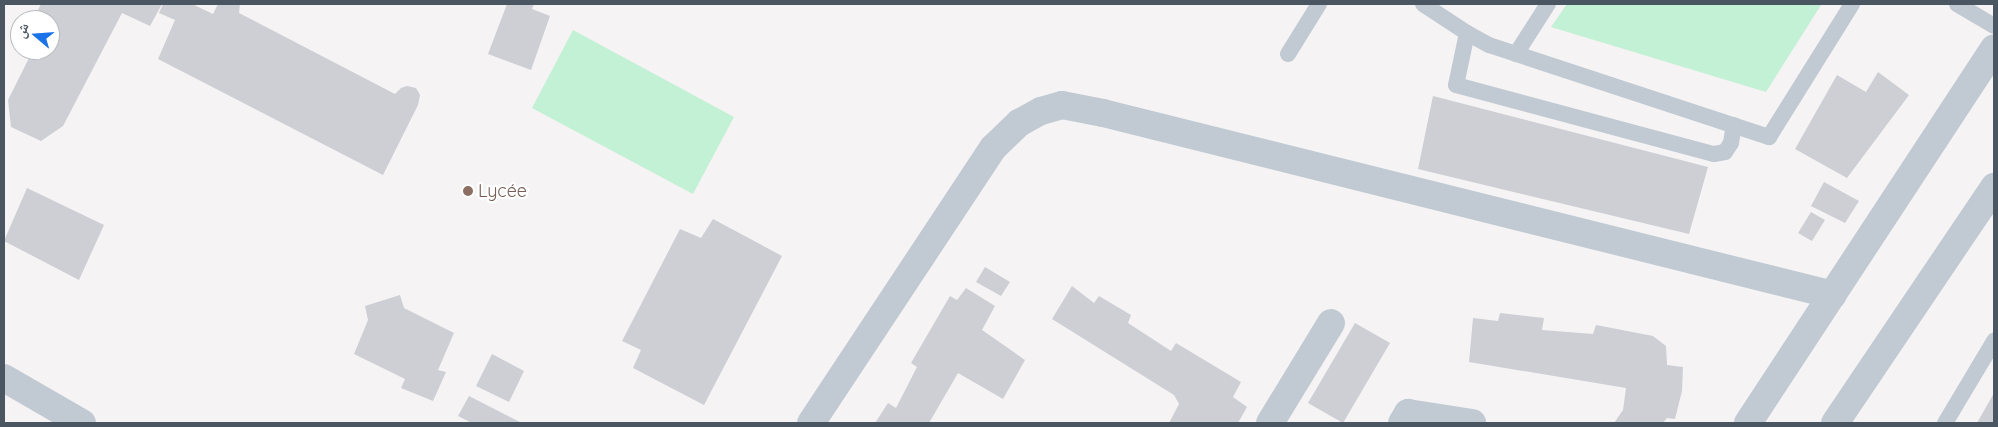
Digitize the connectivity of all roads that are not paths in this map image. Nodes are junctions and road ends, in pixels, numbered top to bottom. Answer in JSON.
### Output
{"nodes":[{"id":1,"x":1319,"y":4,"type":"edge"},
{"id":2,"x":1423,"y":4,"type":"edge"},
{"id":3,"x":1548,"y":4,"type":"edge"},
{"id":4,"x":1852,"y":4,"type":"edge"},
{"id":5,"x":1957,"y":4,"type":"edge"},
{"id":6,"x":1994,"y":26,"type":"edge"},
{"id":7,"x":1467,"y":33,"type":"junction"},
{"id":8,"x":1994,"y":49,"type":"edge"},
{"id":9,"x":1288,"y":54,"type":"dead end"},
{"id":10,"x":1516,"y":54,"type":"junction"},
{"id":11,"x":1734,"y":126,"type":"junction"},
{"id":12,"x":1994,"y":188,"type":"edge"},
{"id":13,"x":1832,"y":295,"type":"junction"},
{"id":14,"x":1331,"y":324,"type":"dead end"},
{"id":15,"x":1994,"y":341,"type":"edge"},
{"id":16,"x":4,"y":378,"type":"edge"},
{"id":17,"x":1279,"y":420,"type":"edge"},
{"id":18,"x":82,"y":423,"type":"edge"},
{"id":19,"x":811,"y":423,"type":"edge"},
{"id":20,"x":1402,"y":423,"type":"edge"},
{"id":21,"x":1472,"y":423,"type":"edge"},
{"id":22,"x":1748,"y":423,"type":"edge"},
{"id":23,"x":1836,"y":423,"type":"edge"},
{"id":24,"x":1945,"y":423,"type":"edge"}],
"edges":[{"from":1,"to":9,"type":"lane"},
{"from":2,"to":7,"type":"lane"},
{"from":3,"to":10,"type":"lane"},
{"from":4,"to":11,"type":"lane"},
{"from":5,"to":6,"type":"lane"},
{"from":7,"to":10,"type":"lane"},
{"from":7,"to":11,"type":"lane"},
{"from":8,"to":13,"type":"street"},
{"from":10,"to":11,"type":"lane"},
{"from":12,"to":23,"type":"street"},
{"from":13,"to":19,"type":"street"},
{"from":13,"to":22,"type":"street"},
{"from":14,"to":17,"type":"street"},
{"from":15,"to":24,"type":"lane"},
{"from":16,"to":18,"type":"street"},
{"from":20,"to":21,"type":"street"}]}
